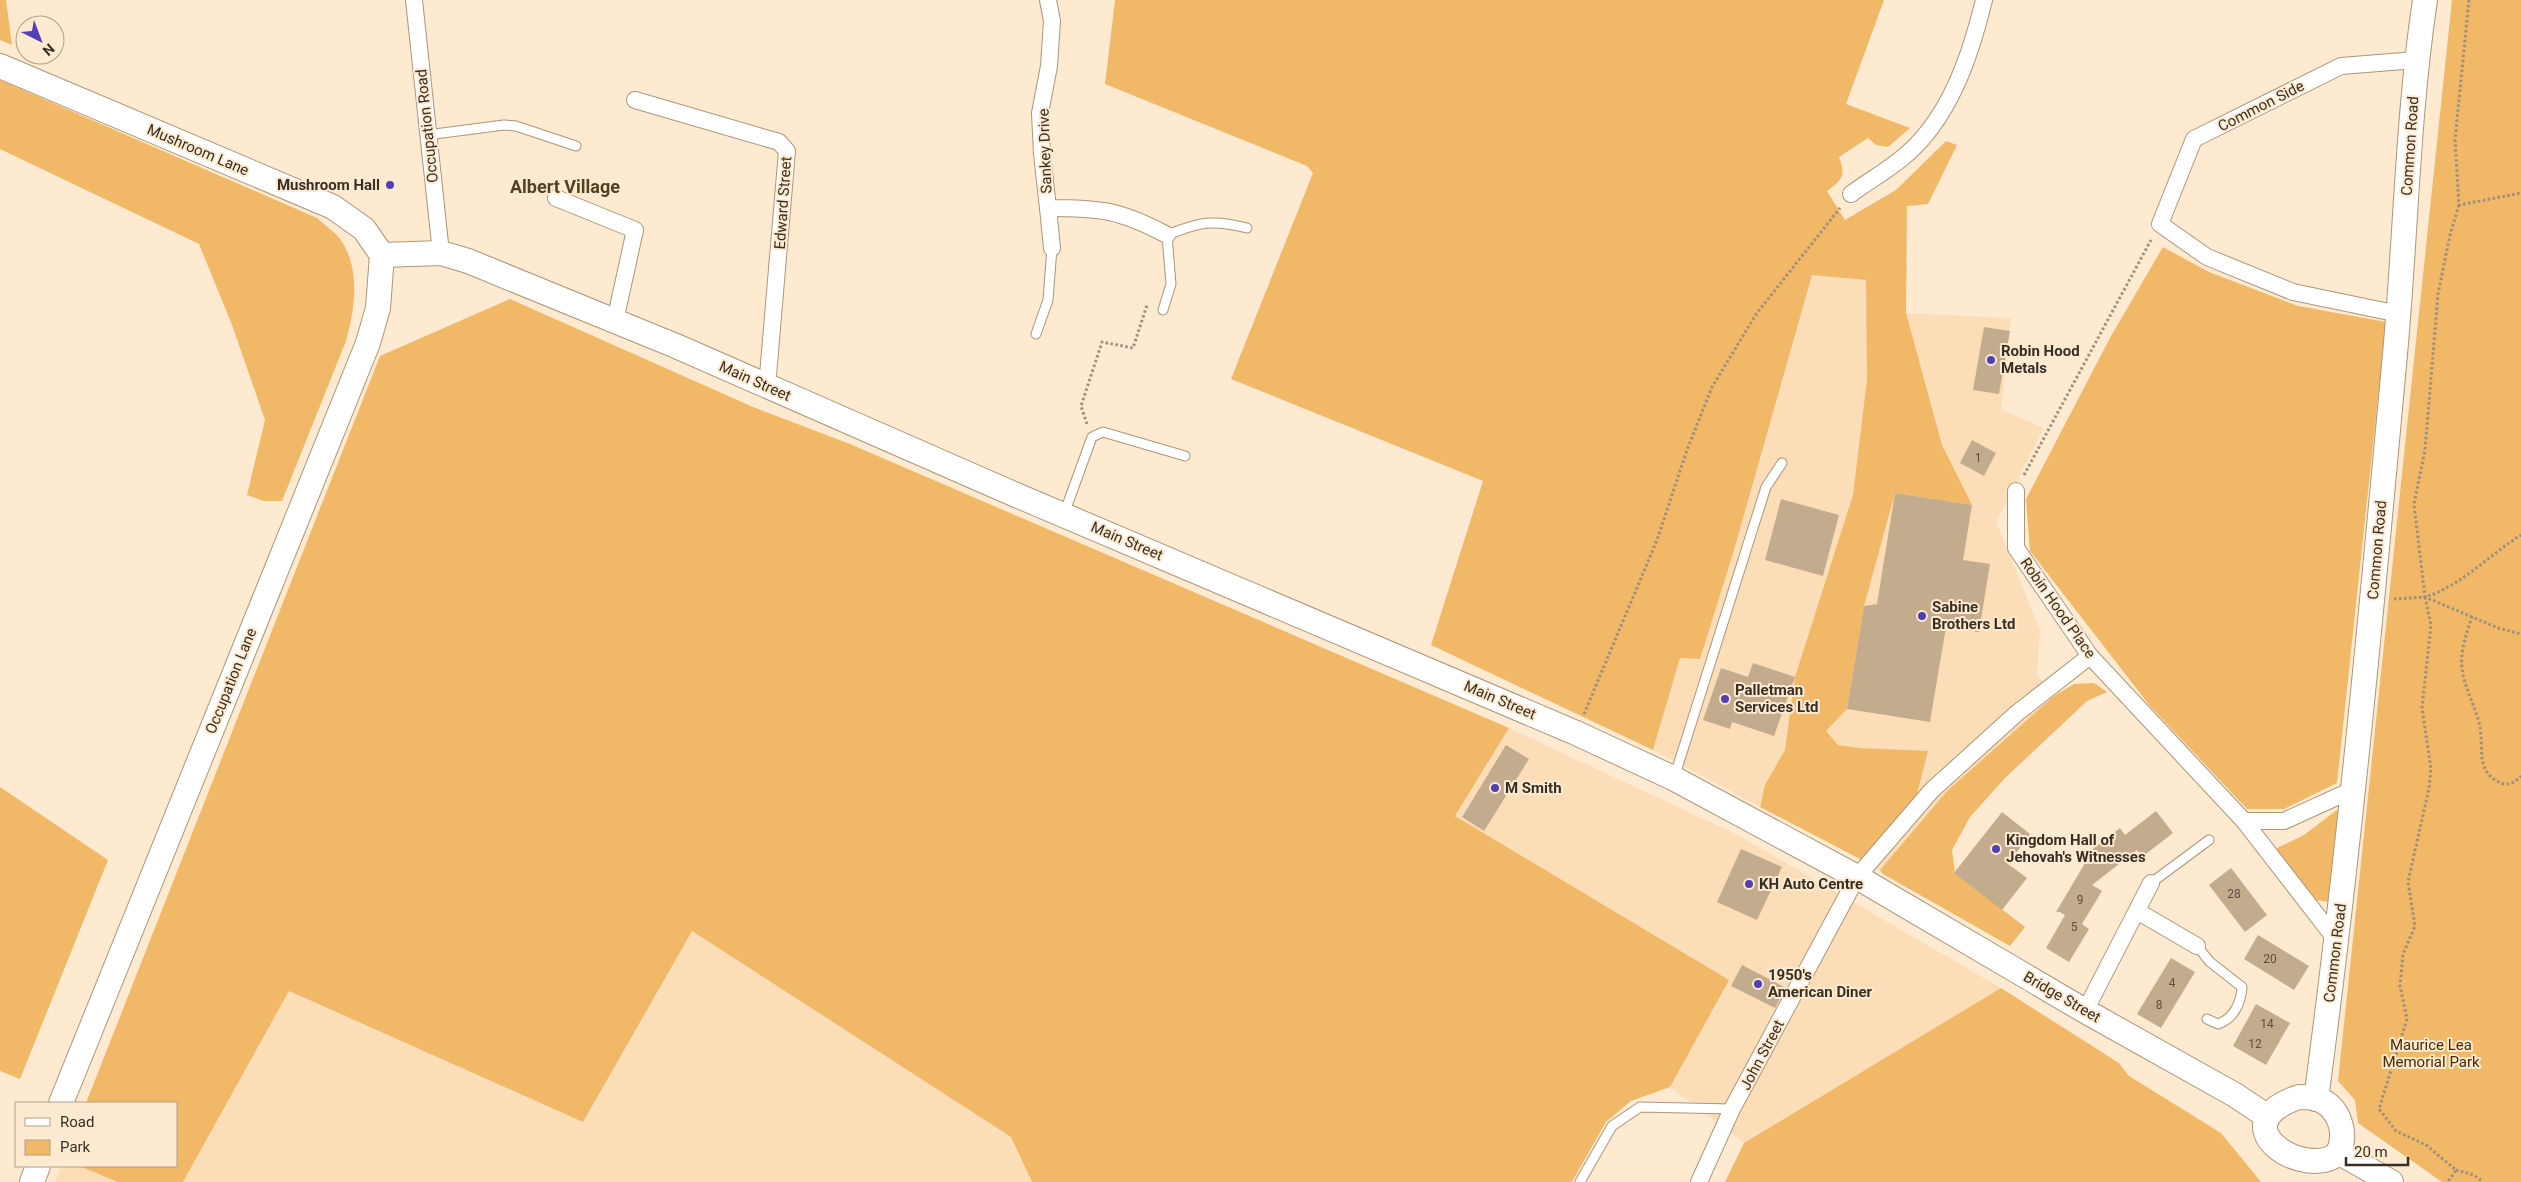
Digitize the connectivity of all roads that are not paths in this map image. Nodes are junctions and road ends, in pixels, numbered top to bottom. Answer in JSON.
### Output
{"nodes":[{"id":1,"x":414,"y":0,"type":"edge"},
{"id":2,"x":1048,"y":0,"type":"edge"},
{"id":3,"x":1984,"y":0,"type":"edge"},
{"id":4,"x":2426,"y":0,"type":"edge"},
{"id":5,"x":2416,"y":60,"type":"junction"},
{"id":6,"x":0,"y":66,"type":"edge"},
{"id":7,"x":635,"y":100,"type":"dead end"},
{"id":8,"x":427,"y":135,"type":"junction"},
{"id":9,"x":576,"y":146,"type":"dead end"},
{"id":10,"x":1851,"y":194,"type":"road end"},
{"id":11,"x":556,"y":198,"type":"dead end"},
{"id":12,"x":1048,"y":208,"type":"junction"},
{"id":13,"x":1247,"y":228,"type":"dead end"},
{"id":14,"x":1167,"y":235,"type":"junction"},
{"id":15,"x":1052,"y":248,"type":"joint"},
{"id":16,"x":441,"y":253,"type":"junction"},
{"id":17,"x":382,"y":254,"type":"junction"},
{"id":18,"x":1163,"y":310,"type":"road end"},
{"id":19,"x":2399,"y":314,"type":"junction"},
{"id":20,"x":615,"y":321,"type":"junction"},
{"id":21,"x":1036,"y":334,"type":"dead end"},
{"id":22,"x":767,"y":386,"type":"junction"},
{"id":23,"x":1185,"y":456,"type":"dead end"},
{"id":24,"x":1782,"y":463,"type":"dead end"},
{"id":25,"x":2016,"y":491,"type":"road end"},
{"id":26,"x":1063,"y":514,"type":"junction"},
{"id":27,"x":2090,"y":656,"type":"junction"},
{"id":28,"x":1674,"y":778,"type":"junction"},
{"id":29,"x":2352,"y":790,"type":"junction"},
{"id":30,"x":2244,"y":821,"type":"junction"},
{"id":31,"x":2209,"y":840,"type":"dead end"},
{"id":32,"x":1857,"y":876,"type":"junction"},
{"id":33,"x":2151,"y":883,"type":"joint"},
{"id":34,"x":2137,"y":911,"type":"junction"},
{"id":35,"x":2337,"y":941,"type":"junction"},
{"id":36,"x":2196,"y":946,"type":"joint"},
{"id":37,"x":2085,"y":1011,"type":"junction"},
{"id":38,"x":2208,"y":1019,"type":"dead end"},
{"id":39,"x":2316,"y":1098,"type":"junction"},
{"id":40,"x":61,"y":1102,"type":"edge"},
{"id":41,"x":1732,"y":1109,"type":"junction"},
{"id":42,"x":2268,"y":1117,"type":"junction"},
{"id":43,"x":2338,"y":1152,"type":"junction"},
{"id":44,"x":38,"y":1167,"type":"edge"},
{"id":45,"x":32,"y":1182,"type":"edge"},
{"id":46,"x":1580,"y":1182,"type":"edge"},
{"id":47,"x":1699,"y":1182,"type":"edge"},
{"id":48,"x":2391,"y":1182,"type":"edge"}],
"edges":[{"from":1,"to":8,"type":"street","name":"Occupation Road"},
{"from":2,"to":12,"type":"street","name":"Sankey Drive"},
{"from":3,"to":10,"type":"street"},
{"from":4,"to":5,"type":"street","name":"Common Road"},
{"from":5,"to":19,"type":"street","name":"Common Road"},
{"from":5,"to":19,"type":"street","name":"Common Side"},
{"from":6,"to":17,"type":"street","name":"Mushroom Lane"},
{"from":7,"to":22,"type":"street","name":"Edward Street"},
{"from":8,"to":9,"type":"lane"},
{"from":8,"to":16,"type":"street","name":"Occupation Road"},
{"from":11,"to":20,"type":"street"},
{"from":12,"to":14,"type":"street","name":"Sankey Drive"},
{"from":12,"to":15,"type":"street"},
{"from":13,"to":14,"type":"lane"},
{"from":14,"to":18,"type":"lane"},
{"from":15,"to":21,"type":"lane"},
{"from":16,"to":17,"type":"street","name":"Main Street"},
{"from":16,"to":20,"type":"street","name":"Main Street"},
{"from":17,"to":40,"type":"street","name":"Occupation Lane"},
{"from":19,"to":29,"type":"street","name":"Common Road"},
{"from":20,"to":22,"type":"street","name":"Main Street"},
{"from":22,"to":26,"type":"street","name":"Main Street"},
{"from":23,"to":26,"type":"lane"},
{"from":24,"to":28,"type":"lane"},
{"from":25,"to":27,"type":"street","name":"Robin Hood Place"},
{"from":26,"to":28,"type":"street","name":"Main Street"},
{"from":27,"to":30,"type":"street","name":"Robin Hood Place"},
{"from":27,"to":32,"type":"street","name":"John Street"},
{"from":28,"to":32,"type":"street","name":"Main Street"},
{"from":29,"to":30,"type":"street"},
{"from":29,"to":35,"type":"street","name":"Common Road"},
{"from":30,"to":35,"type":"street","name":"Robin Hood Place"},
{"from":31,"to":33,"type":"lane"},
{"from":32,"to":37,"type":"street","name":"Bridge Street"},
{"from":32,"to":41,"type":"street","name":"John Street"},
{"from":33,"to":34,"type":"street"},
{"from":34,"to":36,"type":"street"},
{"from":34,"to":37,"type":"street"},
{"from":35,"to":39,"type":"street","name":"Common Road"},
{"from":36,"to":38,"type":"lane"},
{"from":37,"to":42,"type":"street","name":"Bridge Street"},
{"from":39,"to":42,"type":"street"},
{"from":39,"to":43,"type":"street"},
{"from":41,"to":46,"type":"lane"},
{"from":41,"to":47,"type":"street","name":"John Street"},
{"from":42,"to":43,"type":"street"},
{"from":43,"to":48,"type":"street"},
{"from":44,"to":45,"type":"street"}]}
